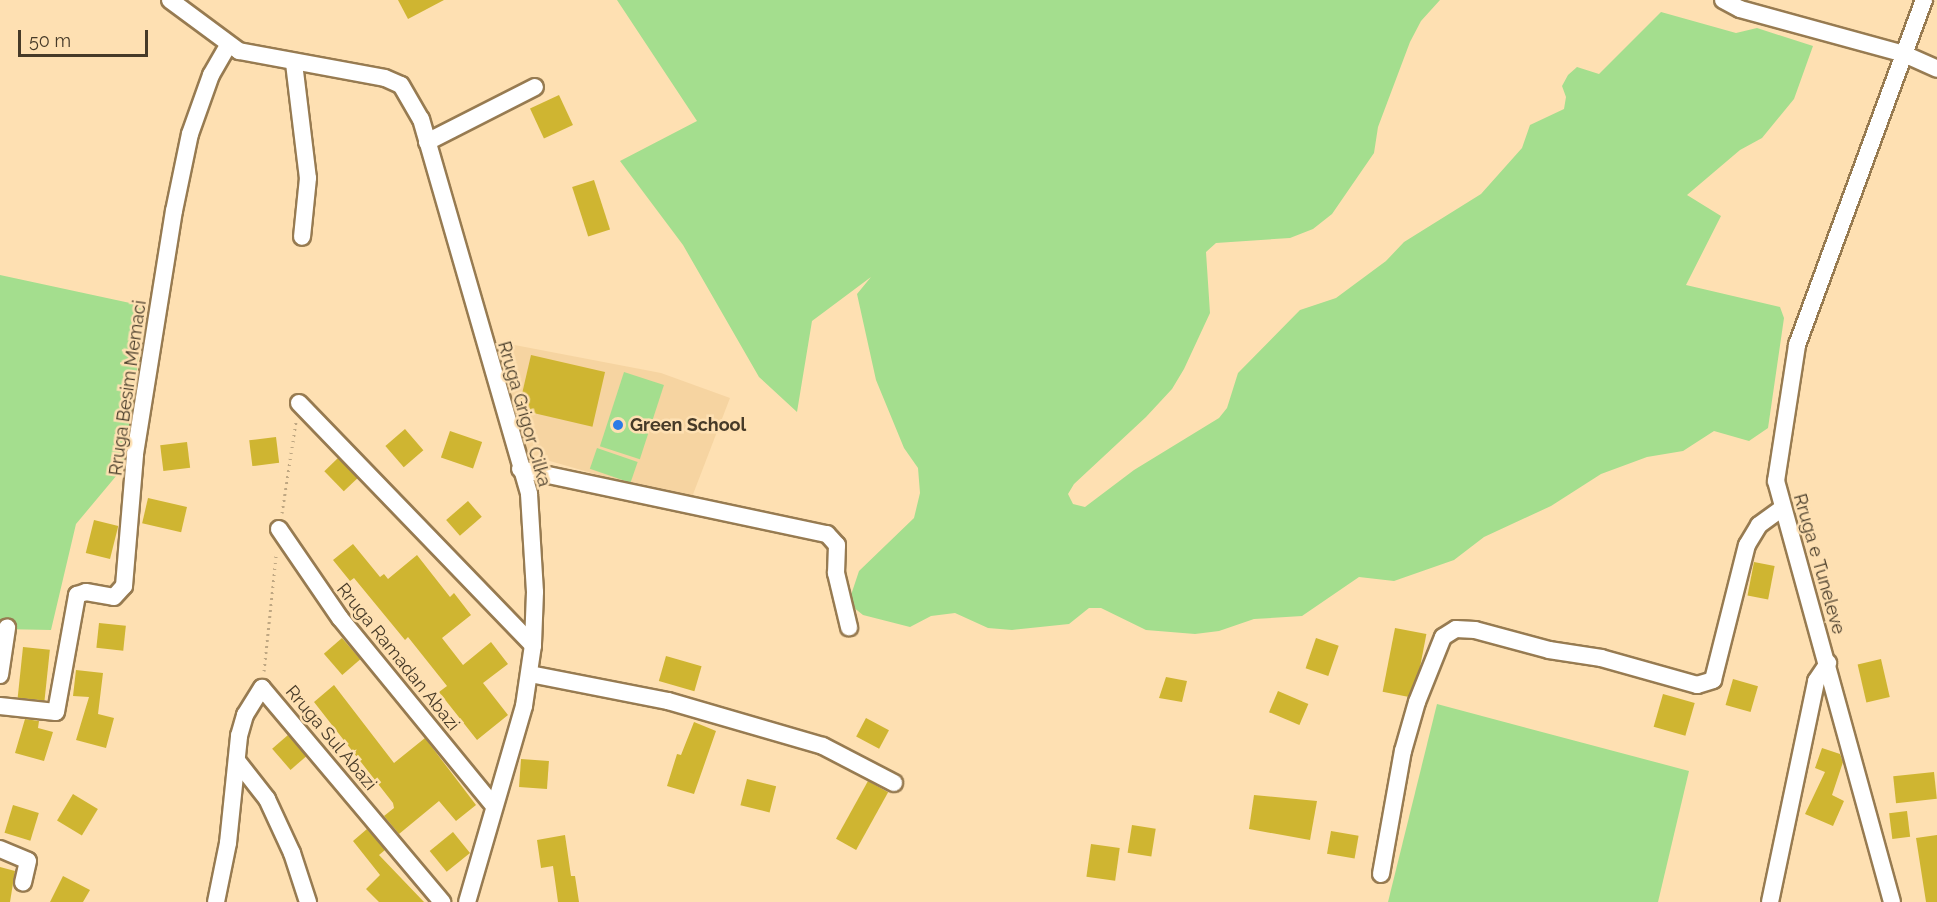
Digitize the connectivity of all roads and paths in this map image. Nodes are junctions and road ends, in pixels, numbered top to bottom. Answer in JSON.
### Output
{"nodes":[{"id":1,"x":170,"y":0,"type":"edge"},
{"id":2,"x":1723,"y":0,"type":"edge"},
{"id":3,"x":1924,"y":0,"type":"edge"},
{"id":4,"x":228,"y":45,"type":"junction"},
{"id":5,"x":1904,"y":54,"type":"junction"},
{"id":6,"x":294,"y":63,"type":"junction"},
{"id":7,"x":1937,"y":69,"type":"edge"},
{"id":8,"x":535,"y":87,"type":"dead end"},
{"id":9,"x":427,"y":142,"type":"junction"},
{"id":10,"x":302,"y":237,"type":"dead end"},
{"id":11,"x":299,"y":403,"type":"dead end"},
{"id":12,"x":520,"y":469,"type":"junction"},
{"id":13,"x":1781,"y":509,"type":"junction"},
{"id":14,"x":279,"y":529,"type":"dead end"},
{"id":15,"x":849,"y":627,"type":"dead end"},
{"id":16,"x":7,"y":628,"type":"dead end"},
{"id":17,"x":533,"y":645,"type":"junction"},
{"id":18,"x":1828,"y":663,"type":"junction"},
{"id":19,"x":530,"y":674,"type":"junction"},
{"id":20,"x":0,"y":675,"type":"edge"},
{"id":21,"x":0,"y":706,"type":"edge"},
{"id":22,"x":238,"y":762,"type":"junction"},
{"id":23,"x":894,"y":783,"type":"dead end"},
{"id":24,"x":493,"y":805,"type":"junction"},
{"id":25,"x":0,"y":849,"type":"edge"},
{"id":26,"x":1382,"y":874,"type":"dead end"},
{"id":27,"x":23,"y":882,"type":"dead end"},
{"id":28,"x":216,"y":902,"type":"edge"},
{"id":29,"x":308,"y":902,"type":"edge"},
{"id":30,"x":442,"y":902,"type":"edge"},
{"id":31,"x":467,"y":902,"type":"edge"},
{"id":32,"x":1770,"y":902,"type":"edge"},
{"id":33,"x":1893,"y":902,"type":"edge"}],
"edges":[{"from":1,"to":4,"type":"street"},
{"from":2,"to":5,"type":"street"},
{"from":3,"to":5,"type":"street","name":"Rruga e Tuneleve"},
{"from":4,"to":6,"type":"street"},
{"from":4,"to":21,"type":"street","name":"Rruga Besim Memaci"},
{"from":5,"to":7,"type":"street"},
{"from":5,"to":13,"type":"street","name":"Rruga e Tuneleve"},
{"from":6,"to":9,"type":"street","name":"Rruga Grigor Cilka"},
{"from":6,"to":10,"type":"street"},
{"from":8,"to":9,"type":"street"},
{"from":9,"to":12,"type":"street","name":"Rruga Grigor Cilka"},
{"from":11,"to":17,"type":"street"},
{"from":12,"to":15,"type":"street"},
{"from":12,"to":17,"type":"street","name":"Rruga Grigor Cilka"},
{"from":13,"to":18,"type":"street","name":"Rruga e Tuneleve"},
{"from":13,"to":26,"type":"street"},
{"from":14,"to":24,"type":"street","name":"Rruga Ramadan Abazi"},
{"from":16,"to":20,"type":"street"},
{"from":17,"to":19,"type":"street","name":"Rruga Grigor Cilka"},
{"from":18,"to":32,"type":"street"},
{"from":18,"to":33,"type":"street","name":"Rruga e Tuneleve"},
{"from":19,"to":23,"type":"street"},
{"from":19,"to":24,"type":"street","name":"Rruga Grigor Cilka"},
{"from":22,"to":28,"type":"street","name":"Rruga Sul Abazi"},
{"from":22,"to":29,"type":"street"},
{"from":22,"to":30,"type":"street","name":"Rruga Sul Abazi"},
{"from":24,"to":31,"type":"street","name":"Rruga Grigor Cilka"},
{"from":25,"to":27,"type":"street"}]}
